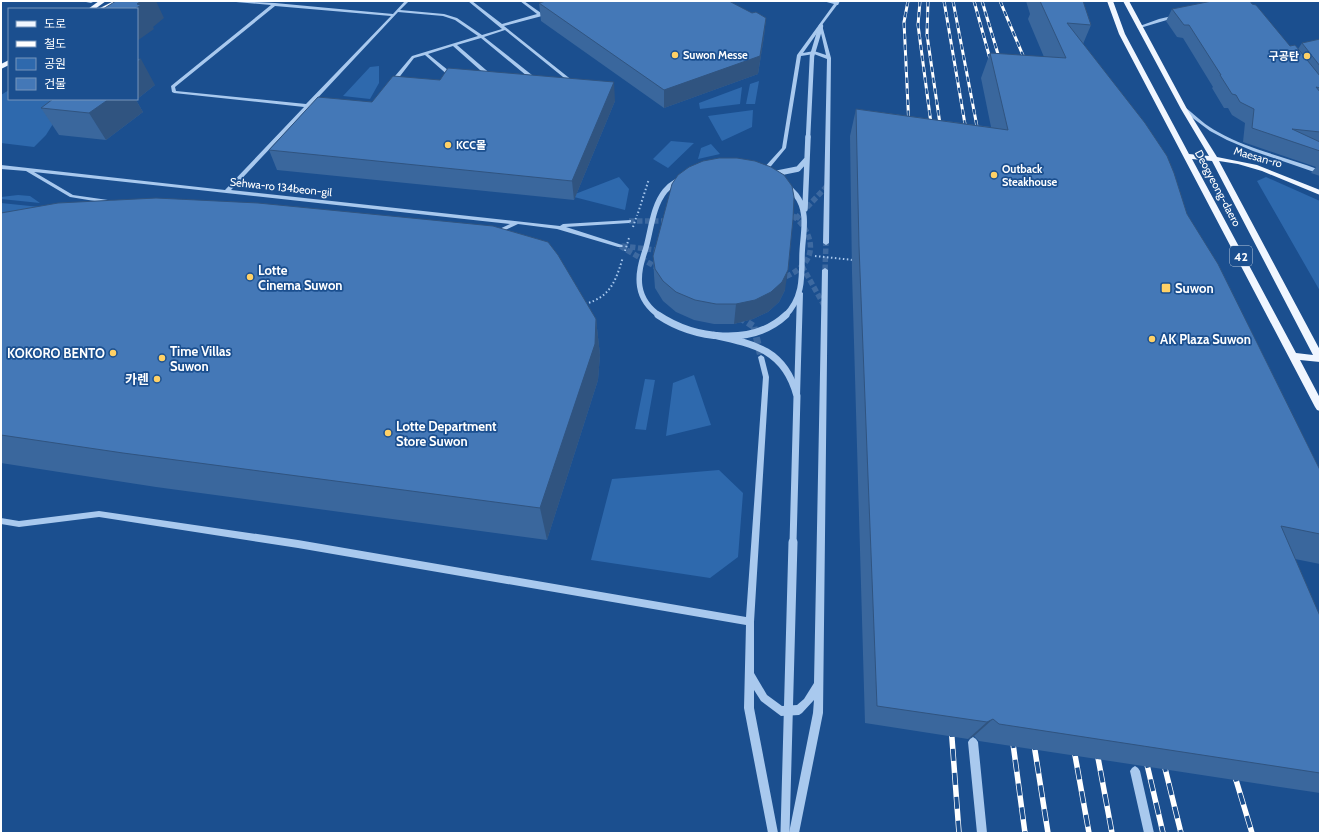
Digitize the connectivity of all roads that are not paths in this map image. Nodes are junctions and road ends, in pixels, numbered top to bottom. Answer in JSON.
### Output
{"nodes":[{"id":1,"x":83,"y":1,"type":"edge"},
{"id":2,"x":103,"y":1,"type":"edge"},
{"id":3,"x":118,"y":1,"type":"edge"},
{"id":4,"x":237,"y":1,"type":"edge"},
{"id":5,"x":407,"y":1,"type":"edge"},
{"id":6,"x":470,"y":1,"type":"edge"},
{"id":7,"x":522,"y":1,"type":"edge"},
{"id":8,"x":825,"y":1,"type":"edge"},
{"id":9,"x":1110,"y":1,"type":"edge"},
{"id":10,"x":1126,"y":1,"type":"edge"},
{"id":11,"x":92,"y":2,"type":"edge"},
{"id":12,"x":838,"y":2,"type":"edge"},
{"id":13,"x":275,"y":4,"type":"junction"},
{"id":14,"x":92,"y":8,"type":"edge"},
{"id":15,"x":103,"y":8,"type":"edge"},
{"id":16,"x":554,"y":11,"type":"edge"},
{"id":17,"x":396,"y":13,"type":"junction"},
{"id":18,"x":541,"y":15,"type":"junction"},
{"id":19,"x":1182,"y":15,"type":"edge"},
{"id":20,"x":821,"y":26,"type":"junction"},
{"id":21,"x":1139,"y":27,"type":"junction"},
{"id":22,"x":503,"y":28,"type":"junction"},
{"id":23,"x":481,"y":36,"type":"junction"},
{"id":24,"x":453,"y":44,"type":"junction"},
{"id":25,"x":425,"y":53,"type":"junction"},
{"id":26,"x":799,"y":54,"type":"junction"},
{"id":27,"x":829,"y":58,"type":"junction"},
{"id":28,"x":494,"y":80,"type":"edge"},
{"id":29,"x":458,"y":82,"type":"edge"},
{"id":30,"x":540,"y":84,"type":"edge"},
{"id":31,"x":559,"y":85,"type":"edge"},
{"id":32,"x":389,"y":86,"type":"edge"},
{"id":33,"x":308,"y":105,"type":"junction"},
{"id":34,"x":322,"y":107,"type":"edge"},
{"id":35,"x":1184,"y":109,"type":"junction"},
{"id":36,"x":1187,"y":156,"type":"junction"},
{"id":37,"x":807,"y":158,"type":"junction"},
{"id":38,"x":1214,"y":158,"type":"junction"},
{"id":39,"x":1,"y":167,"type":"edge"},
{"id":40,"x":26,"y":170,"type":"junction"},
{"id":41,"x":766,"y":170,"type":"edge"},
{"id":42,"x":1320,"y":172,"type":"edge"},
{"id":43,"x":758,"y":173,"type":"junction"},
{"id":44,"x":227,"y":191,"type":"junction"},
{"id":45,"x":1320,"y":192,"type":"edge"},
{"id":46,"x":116,"y":202,"type":"edge"},
{"id":47,"x":805,"y":218,"type":"junction"},
{"id":48,"x":629,"y":221,"type":"tunnel mouth"},
{"id":49,"x":517,"y":222,"type":"junction"},
{"id":50,"x":558,"y":227,"type":"junction"},
{"id":51,"x":491,"y":235,"type":"edge"},
{"id":52,"x":826,"y":243,"type":"tunnel mouth"},
{"id":53,"x":620,"y":246,"type":"tunnel mouth"},
{"id":54,"x":825,"y":270,"type":"tunnel mouth"},
{"id":55,"x":800,"y":292,"type":"junction"},
{"id":56,"x":713,"y":335,"type":"junction"},
{"id":57,"x":1294,"y":356,"type":"junction"},
{"id":58,"x":761,"y":357,"type":"tunnel mouth"},
{"id":59,"x":1320,"y":359,"type":"edge"},
{"id":60,"x":797,"y":396,"type":"junction"},
{"id":61,"x":1320,"y":407,"type":"edge"},
{"id":62,"x":1,"y":521,"type":"edge"},
{"id":63,"x":750,"y":622,"type":"junction"},
{"id":64,"x":749,"y":673,"type":"junction"},
{"id":65,"x":818,"y":685,"type":"junction"},
{"id":66,"x":973,"y":742,"type":"edge"},
{"id":67,"x":1136,"y":771,"type":"edge"},
{"id":68,"x":773,"y":833,"type":"edge"},
{"id":69,"x":785,"y":833,"type":"edge"},
{"id":70,"x":794,"y":833,"type":"edge"},
{"id":71,"x":982,"y":833,"type":"edge"},
{"id":72,"x":1149,"y":833,"type":"edge"}],
"edges":[{"from":1,"to":11,"type":"street"},
{"from":2,"to":14,"type":"main road"},
{"from":3,"to":15,"type":"main road"},
{"from":4,"to":13,"type":"street"},
{"from":5,"to":17,"type":"street"},
{"from":6,"to":22,"type":"street"},
{"from":7,"to":18,"type":"street"},
{"from":8,"to":12,"type":"street"},
{"from":9,"to":36,"type":"main road","name":"Deogyeong-daero","number":"42"},
{"from":10,"to":21,"type":"main road","name":"Deogyeong-daero"},
{"from":12,"to":20,"type":"street"},
{"from":13,"to":17,"type":"street"},
{"from":13,"to":33,"type":"street"},
{"from":16,"to":18,"type":"street"},
{"from":17,"to":23,"type":"street"},
{"from":17,"to":33,"type":"street"},
{"from":18,"to":22,"type":"street"},
{"from":19,"to":21,"type":"street"},
{"from":20,"to":26,"type":"street"},
{"from":20,"to":27,"type":"street"},
{"from":20,"to":37,"type":"street","bridge":true},
{"from":21,"to":35,"type":"main road","name":"Deogyeong-daero"},
{"from":22,"to":23,"type":"street"},
{"from":22,"to":31,"type":"street"},
{"from":23,"to":24,"type":"street"},
{"from":23,"to":30,"type":"street"},
{"from":24,"to":25,"type":"street"},
{"from":24,"to":28,"type":"street"},
{"from":25,"to":29,"type":"street"},
{"from":25,"to":32,"type":"street"},
{"from":26,"to":27,"type":"street"},
{"from":26,"to":41,"type":"street"},
{"from":27,"to":52,"type":"street"},
{"from":33,"to":34,"type":"street"},
{"from":33,"to":44,"type":"street"},
{"from":35,"to":38,"type":"main road","name":"Deogyeong-daero"},
{"from":35,"to":42,"type":"street"},
{"from":36,"to":38,"type":"main road","name":"Maesan-ro"},
{"from":36,"to":57,"type":"main road","name":"Deogyeong-daero","number":"42"},
{"from":37,"to":43,"type":"street","bridge":true},
{"from":37,"to":47,"type":"street","bridge":true},
{"from":38,"to":45,"type":"main road","name":"Maesan-ro"},
{"from":38,"to":59,"type":"main road","name":"Deogyeong-daero"},
{"from":39,"to":40,"type":"street","name":"Sehwa-ro 134beon-gil"},
{"from":40,"to":44,"type":"street","name":"Sehwa-ro 134beon-gil"},
{"from":40,"to":46,"type":"street"},
{"from":43,"to":47,"type":"street","bridge":true},
{"from":43,"to":56,"type":"street","bridge":true},
{"from":44,"to":49,"type":"street","name":"Sehwa-ro 134beon-gil"},
{"from":47,"to":55,"type":"street","bridge":true},
{"from":48,"to":50,"type":"street"},
{"from":49,"to":50,"type":"street","name":"Sehwa-ro 134beon-gil"},
{"from":49,"to":51,"type":"street"},
{"from":50,"to":53,"type":"street"},
{"from":54,"to":65,"type":"street"},
{"from":55,"to":56,"type":"street","bridge":true},
{"from":55,"to":60,"type":"street","bridge":true},
{"from":56,"to":60,"type":"street","bridge":true},
{"from":57,"to":59,"type":"main road"},
{"from":57,"to":61,"type":"main road","name":"Deogyeong-daero"},
{"from":58,"to":63,"type":"street"},
{"from":60,"to":69,"type":"street","bridge":true},
{"from":62,"to":63,"type":"street"},
{"from":63,"to":64,"type":"street"},
{"from":64,"to":65,"type":"street"},
{"from":64,"to":68,"type":"street"},
{"from":65,"to":70,"type":"street"},
{"from":66,"to":71,"type":"street"},
{"from":67,"to":72,"type":"street"}]}
